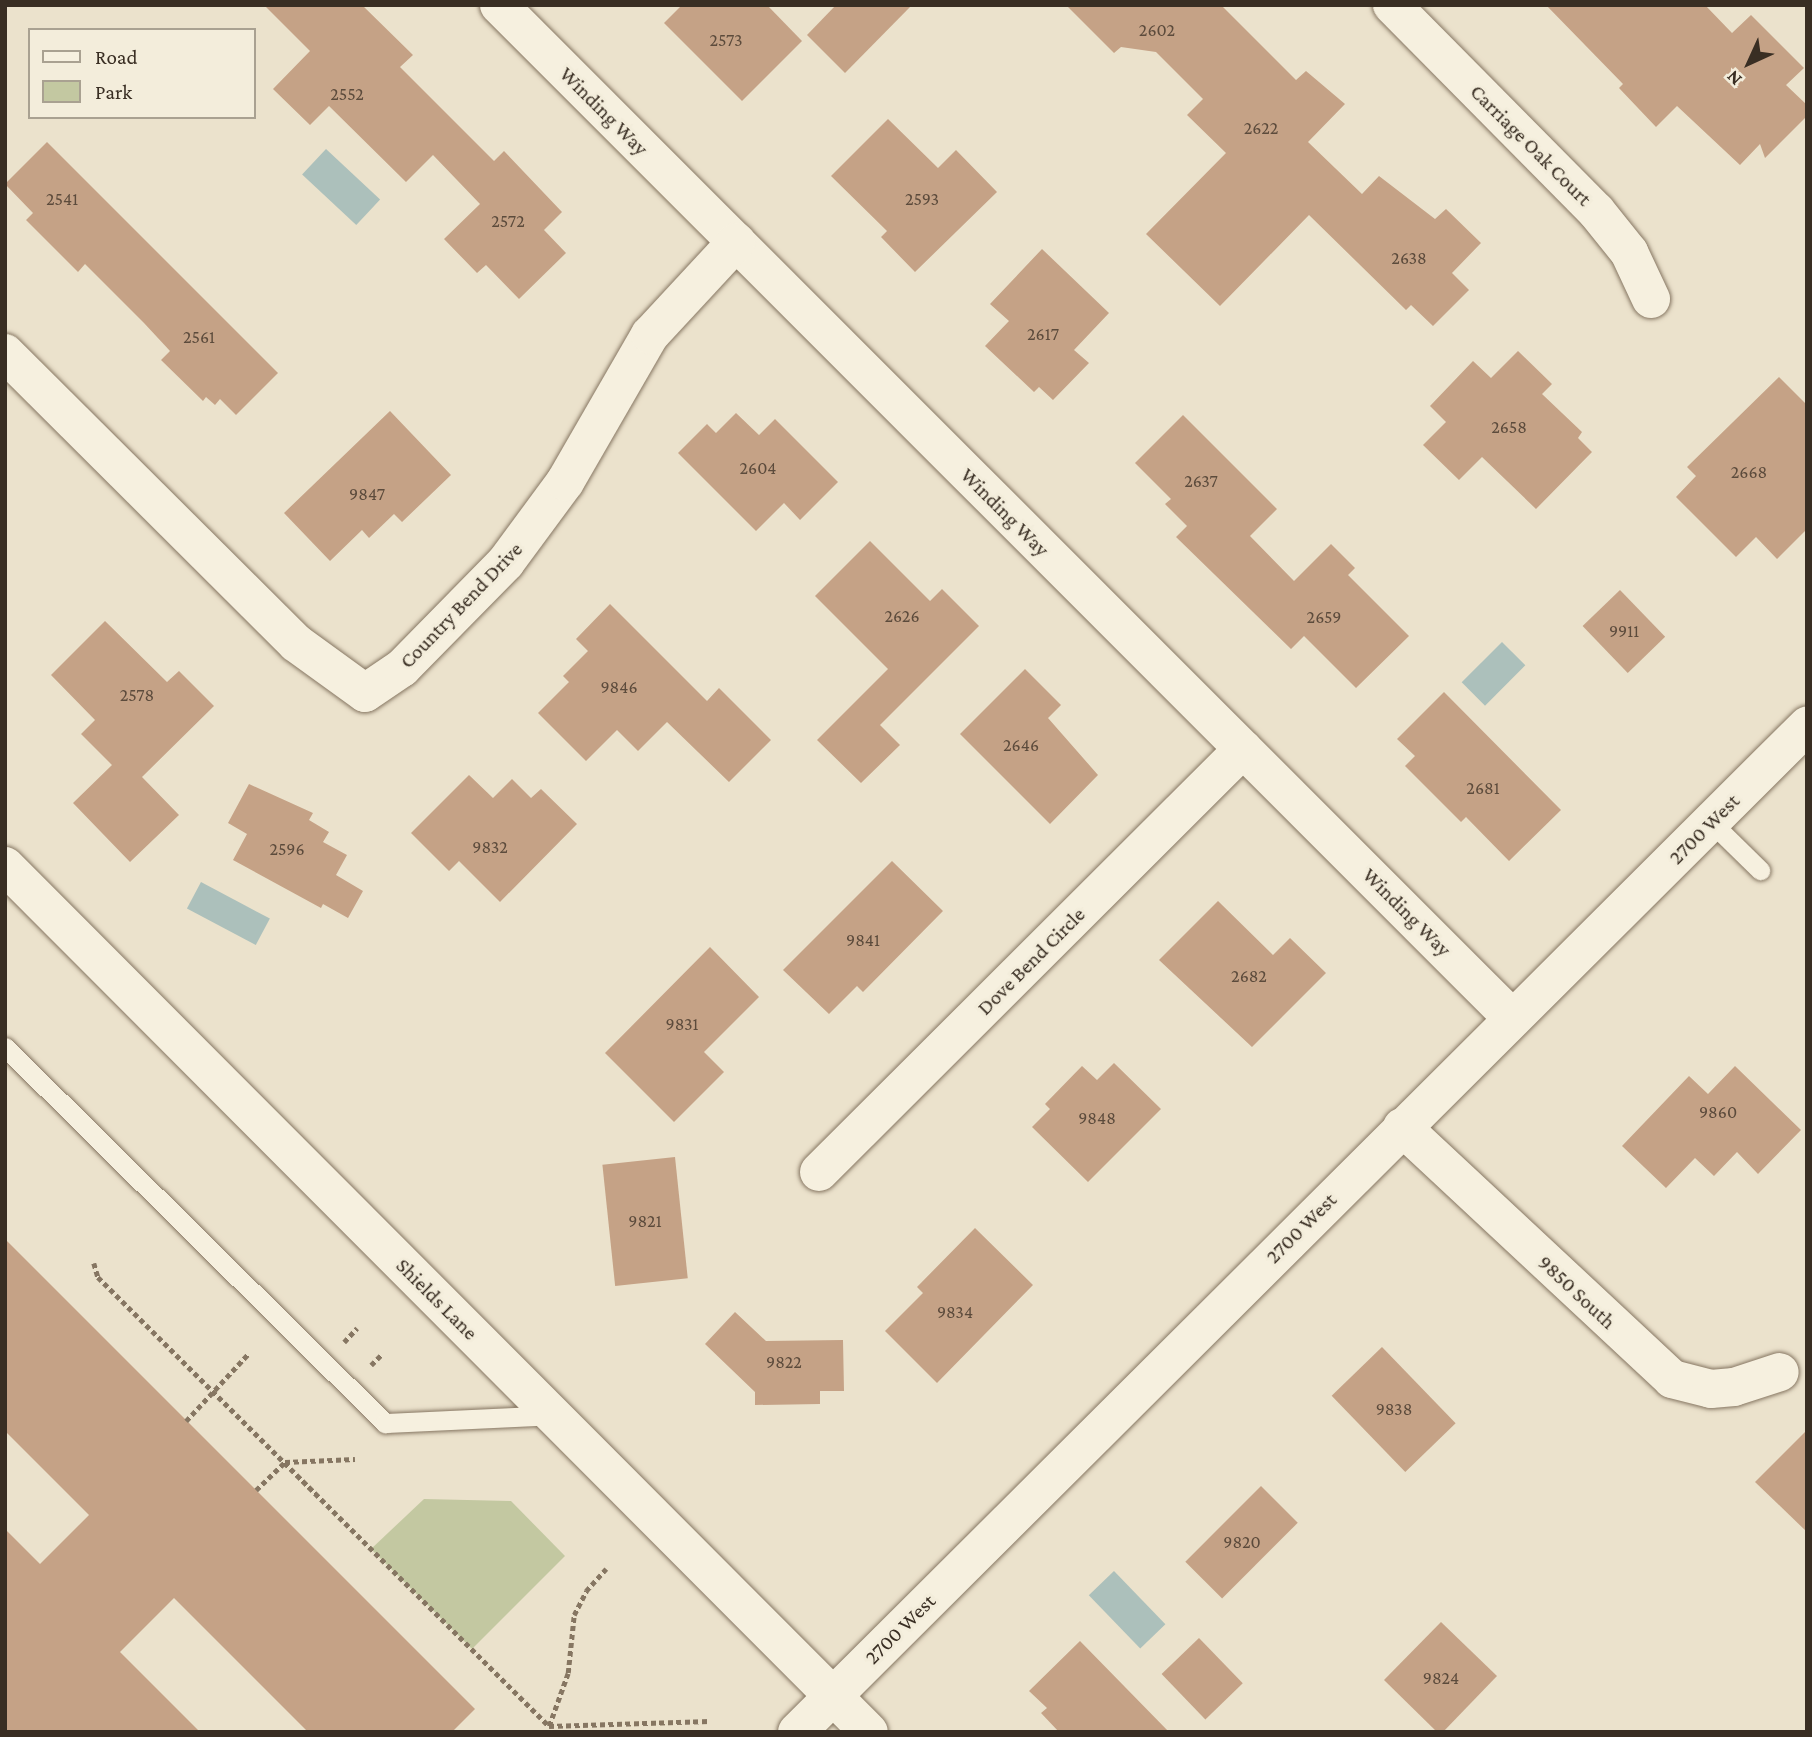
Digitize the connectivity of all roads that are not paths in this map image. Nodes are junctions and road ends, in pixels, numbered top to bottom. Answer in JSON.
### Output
{"nodes":[{"id":1,"x":499,"y":5,"type":"edge"},
{"id":2,"x":1392,"y":5,"type":"edge"},
{"id":3,"x":736,"y":242,"type":"junction"},
{"id":4,"x":1651,"y":299,"type":"dead end"},
{"id":5,"x":5,"y":353,"type":"edge"},
{"id":6,"x":1807,"y":726,"type":"edge"},
{"id":7,"x":1242,"y":749,"type":"junction"},
{"id":8,"x":1711,"y":822,"type":"junction"},
{"id":9,"x":1760,"y":870,"type":"dead end"},
{"id":10,"x":6,"y":873,"type":"edge"},
{"id":11,"x":1513,"y":1018,"type":"junction"},
{"id":12,"x":5,"y":1047,"type":"edge"},
{"id":13,"x":1402,"y":1127,"type":"junction"},
{"id":14,"x":819,"y":1172,"type":"dead end"},
{"id":15,"x":1780,"y":1372,"type":"dead end"},
{"id":16,"x":553,"y":1415,"type":"junction"},
{"id":17,"x":833,"y":1696,"type":"junction"},
{"id":18,"x":797,"y":1732,"type":"edge"},
{"id":19,"x":869,"y":1732,"type":"edge"}],
"edges":[{"from":1,"to":3,"type":"street","name":"Winding Way"},
{"from":2,"to":4,"type":"street","name":"Carriage Oak Court"},
{"from":3,"to":5,"type":"street","name":"Country Bend Drive"},
{"from":3,"to":7,"type":"street","name":"Winding Way"},
{"from":6,"to":8,"type":"street","name":"2700 West"},
{"from":7,"to":11,"type":"street","name":"Winding Way"},
{"from":7,"to":14,"type":"street","name":"Dove Bend Circle"},
{"from":8,"to":9,"type":"lane"},
{"from":8,"to":11,"type":"street","name":"2700 West"},
{"from":10,"to":16,"type":"street","name":"Shields Lane"},
{"from":11,"to":13,"type":"street","name":"2700 West"},
{"from":12,"to":16,"type":"lane"},
{"from":13,"to":15,"type":"street","name":"9850 South"},
{"from":13,"to":17,"type":"street","name":"2700 West"},
{"from":16,"to":17,"type":"street","name":"Shields Lane"},
{"from":17,"to":18,"type":"street","name":"2700 West"},
{"from":17,"to":19,"type":"street","name":"Shields Lane"}]}
